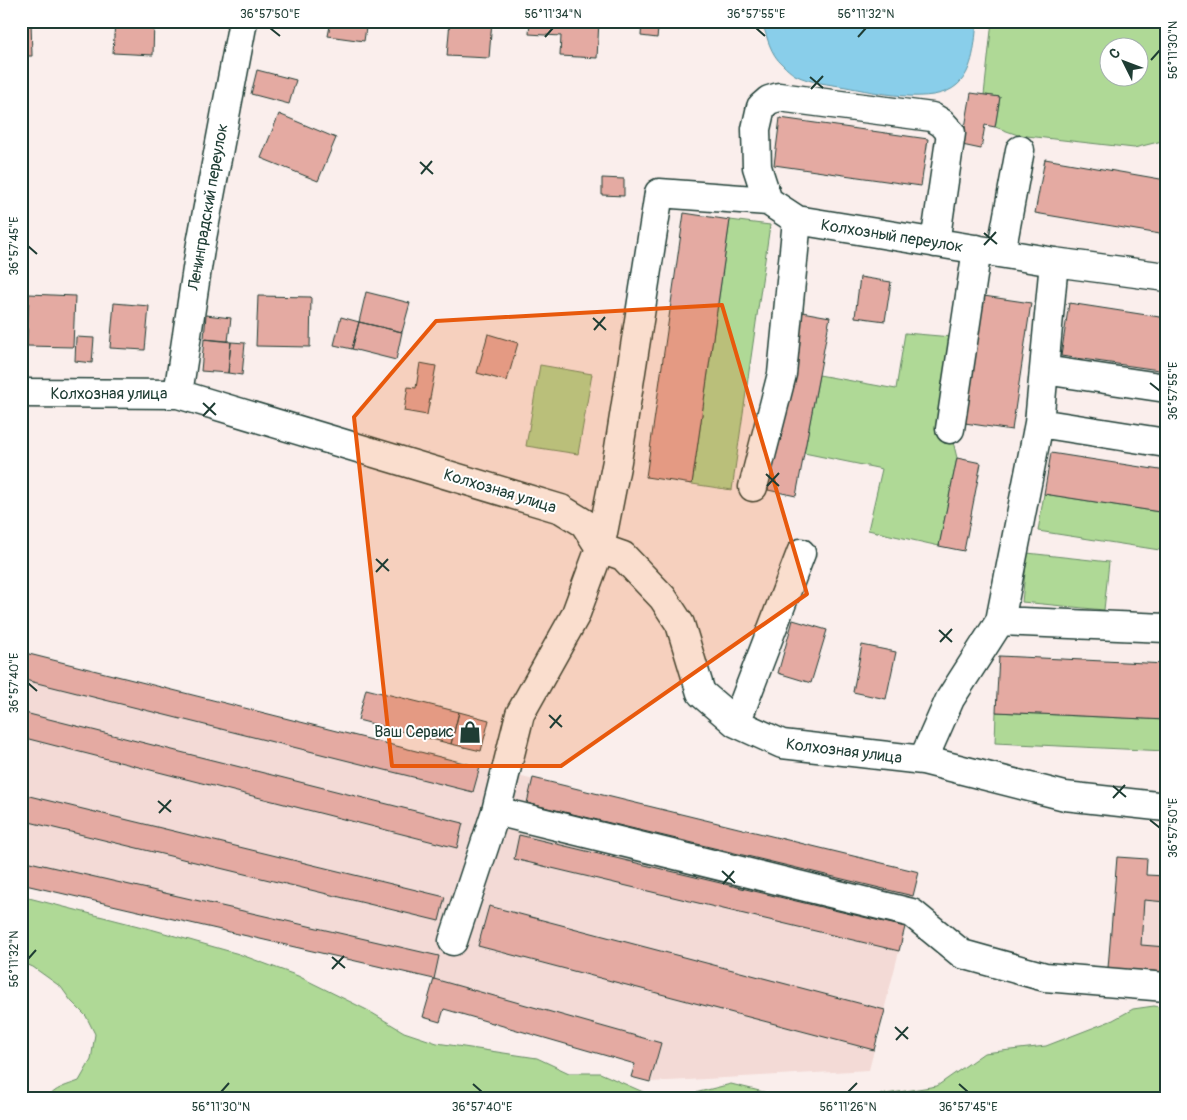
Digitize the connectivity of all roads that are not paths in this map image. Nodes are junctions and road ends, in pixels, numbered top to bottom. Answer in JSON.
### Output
{"nodes":[{"id":1,"x":243,"y":21,"type":"edge"},
{"id":2,"x":1020,"y":150,"type":"dead end"},
{"id":3,"x":768,"y":201,"type":"junction"},
{"id":4,"x":797,"y":220,"type":"junction"},
{"id":5,"x":935,"y":242,"type":"junction"},
{"id":6,"x":989,"y":251,"type":"junction"},
{"id":7,"x":1054,"y":262,"type":"junction"},
{"id":8,"x":1166,"y":277,"type":"edge"},
{"id":9,"x":1044,"y":370,"type":"junction"},
{"id":10,"x":1166,"y":388,"type":"edge"},
{"id":11,"x":21,"y":393,"type":"edge"},
{"id":12,"x":178,"y":394,"type":"junction"},
{"id":13,"x":1039,"y":423,"type":"junction"},
{"id":14,"x":950,"y":429,"type":"dead end"},
{"id":15,"x":1166,"y":443,"type":"edge"},
{"id":16,"x":753,"y":487,"type":"dead end"},
{"id":17,"x":600,"y":548,"type":"junction"},
{"id":18,"x":801,"y":552,"type":"dead end"},
{"id":19,"x":1000,"y":621,"type":"junction"},
{"id":20,"x":1166,"y":628,"type":"edge"},
{"id":21,"x":736,"y":724,"type":"junction"},
{"id":22,"x":923,"y":760,"type":"junction"},
{"id":23,"x":1166,"y":807,"type":"edge"},
{"id":24,"x":496,"y":811,"type":"junction"},
{"id":25,"x":453,"y":941,"type":"dead end"},
{"id":26,"x":1166,"y":987,"type":"edge"}],
"edges":[{"from":1,"to":12,"type":"street","name":"Ленинградский переулок"},
{"from":2,"to":6,"type":"street"},
{"from":3,"to":4,"type":"street"},
{"from":3,"to":5,"type":"street"},
{"from":3,"to":17,"type":"street"},
{"from":4,"to":5,"type":"street","name":"Колхозный переулок"},
{"from":4,"to":16,"type":"street"},
{"from":5,"to":6,"type":"street","name":"Колхозный переулок"},
{"from":6,"to":7,"type":"street","name":"Колхозный переулок"},
{"from":6,"to":14,"type":"street"},
{"from":7,"to":8,"type":"street","name":"Колхозный переулок"},
{"from":7,"to":9,"type":"street"},
{"from":9,"to":10,"type":"street"},
{"from":9,"to":13,"type":"street"},
{"from":11,"to":12,"type":"street","name":"Колхозная улица"},
{"from":12,"to":17,"type":"street","name":"Колхозная улица"},
{"from":13,"to":15,"type":"street"},
{"from":13,"to":19,"type":"street"},
{"from":17,"to":21,"type":"street","name":"Колхозная улица"},
{"from":17,"to":24,"type":"street"},
{"from":18,"to":21,"type":"street"},
{"from":19,"to":20,"type":"street"},
{"from":19,"to":22,"type":"street"},
{"from":21,"to":22,"type":"street","name":"Колхозная улица"},
{"from":22,"to":23,"type":"street","name":"Колхозная улица"},
{"from":24,"to":25,"type":"street"},
{"from":24,"to":26,"type":"street"}]}
